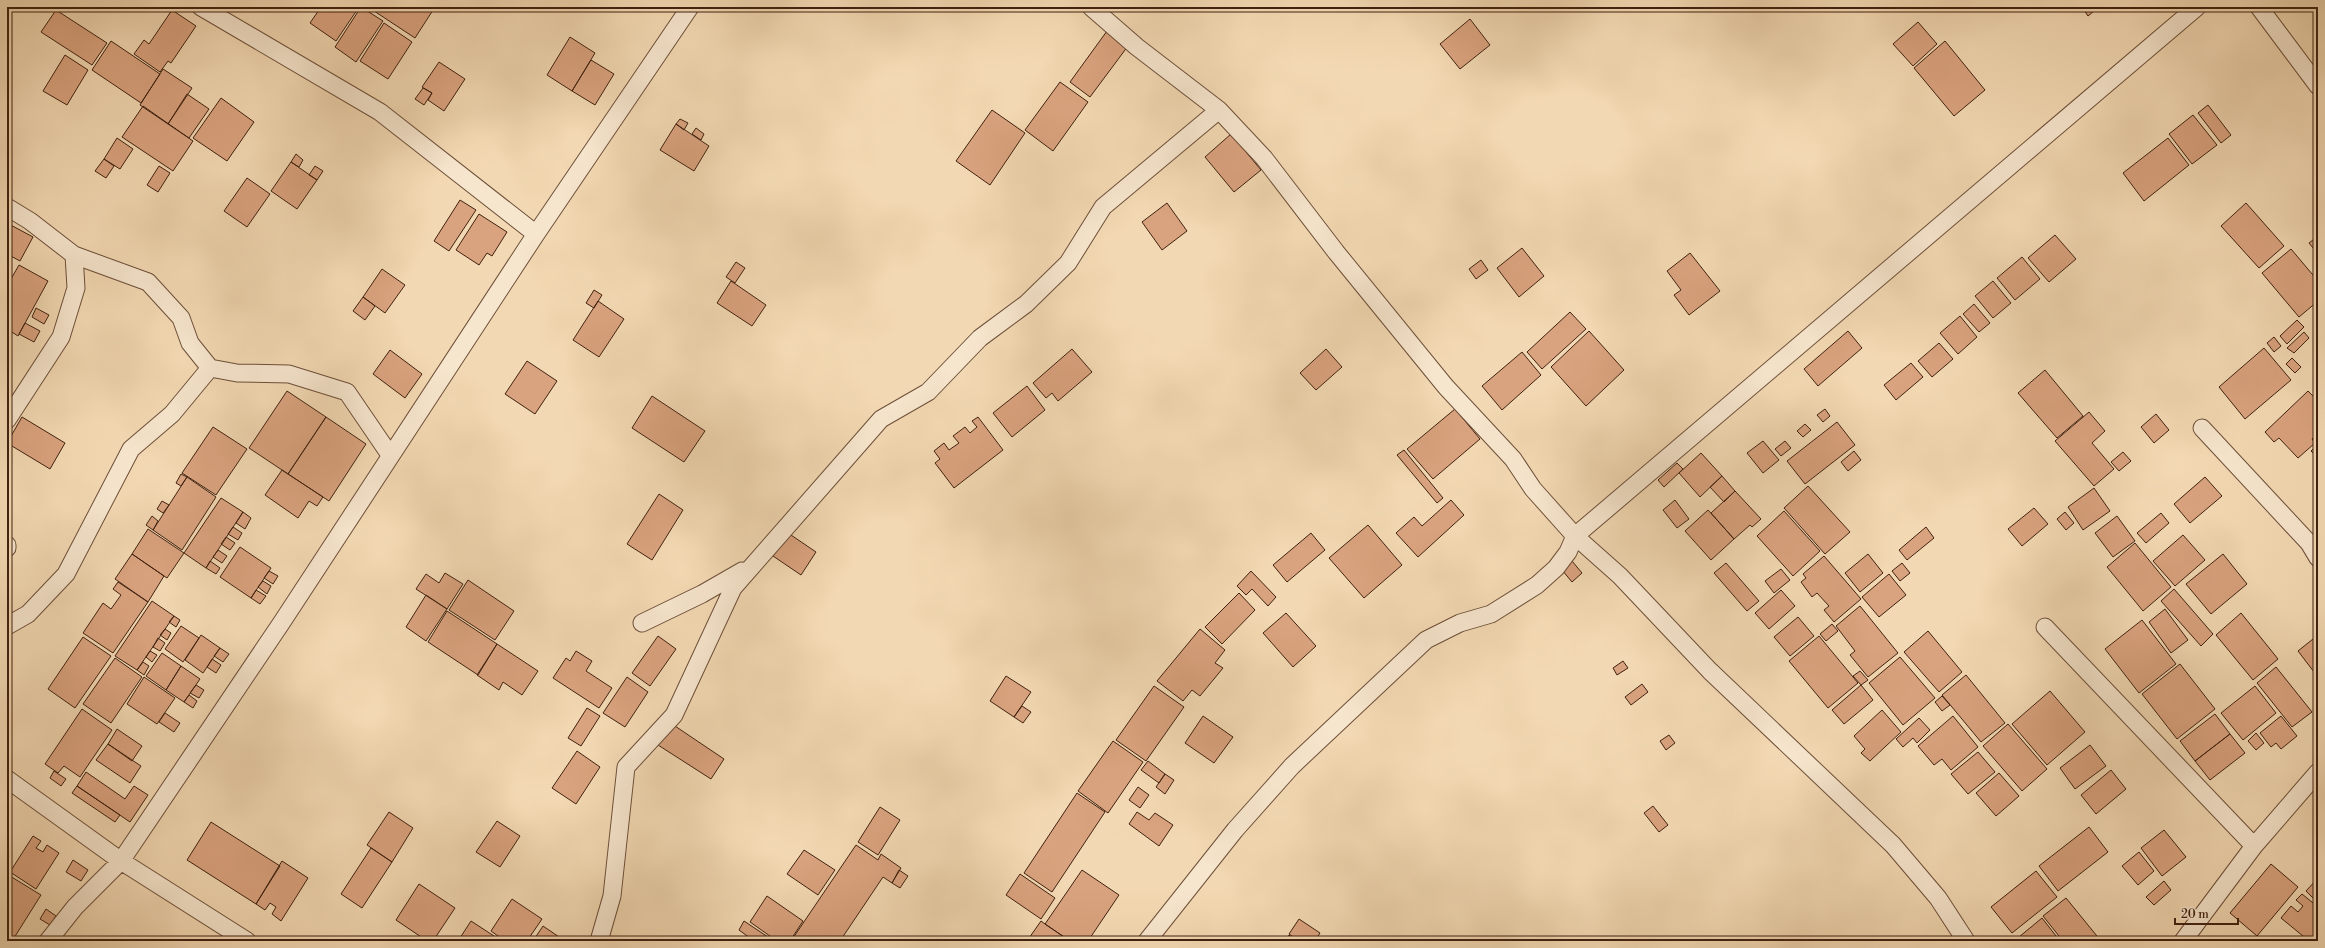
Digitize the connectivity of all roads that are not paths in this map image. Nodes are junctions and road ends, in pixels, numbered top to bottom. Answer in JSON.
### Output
{"nodes":[{"id":1,"x":202,"y":7,"type":"edge"},
{"id":2,"x":690,"y":7,"type":"edge"},
{"id":3,"x":1091,"y":7,"type":"edge"},
{"id":4,"x":2197,"y":7,"type":"edge"},
{"id":5,"x":2259,"y":7,"type":"edge"},
{"id":6,"x":2318,"y":86,"type":"edge"},
{"id":7,"x":1219,"y":110,"type":"junction"},
{"id":8,"x":7,"y":206,"type":"edge"},
{"id":9,"x":536,"y":234,"type":"junction"},
{"id":10,"x":74,"y":255,"type":"junction"},
{"id":11,"x":210,"y":368,"type":"junction"},
{"id":12,"x":7,"y":420,"type":"edge"},
{"id":13,"x":2202,"y":428,"type":"dead end"},
{"id":14,"x":390,"y":455,"type":"junction"},
{"id":15,"x":1575,"y":536,"type":"junction"},
{"id":16,"x":2318,"y":558,"type":"edge"},
{"id":17,"x":753,"y":565,"type":"junction"},
{"id":18,"x":642,"y":623,"type":"dead end"},
{"id":19,"x":7,"y":626,"type":"edge"},
{"id":20,"x":2045,"y":627,"type":"dead end"},
{"id":21,"x":2318,"y":772,"type":"edge"},
{"id":22,"x":7,"y":779,"type":"edge"},
{"id":23,"x":2254,"y":846,"type":"junction"},
{"id":24,"x":121,"y":861,"type":"junction"},
{"id":25,"x":48,"y":941,"type":"edge"},
{"id":26,"x":247,"y":941,"type":"edge"},
{"id":27,"x":599,"y":941,"type":"edge"},
{"id":28,"x":1147,"y":941,"type":"edge"},
{"id":29,"x":1966,"y":941,"type":"edge"},
{"id":30,"x":2183,"y":941,"type":"edge"}],
"edges":[{"from":1,"to":9,"type":"street"},
{"from":2,"to":9,"type":"street"},
{"from":3,"to":7,"type":"street"},
{"from":4,"to":15,"type":"street"},
{"from":5,"to":6,"type":"street"},
{"from":7,"to":15,"type":"street"},
{"from":7,"to":17,"type":"street"},
{"from":8,"to":10,"type":"street"},
{"from":9,"to":14,"type":"street"},
{"from":10,"to":11,"type":"street"},
{"from":10,"to":12,"type":"street"},
{"from":11,"to":14,"type":"street"},
{"from":11,"to":19,"type":"street"},
{"from":13,"to":16,"type":"street"},
{"from":14,"to":24,"type":"street"},
{"from":15,"to":28,"type":"street"},
{"from":15,"to":29,"type":"street"},
{"from":17,"to":18,"type":"street"},
{"from":17,"to":27,"type":"street"},
{"from":20,"to":23,"type":"street"},
{"from":21,"to":23,"type":"street"},
{"from":22,"to":24,"type":"street"},
{"from":23,"to":30,"type":"street"},
{"from":24,"to":25,"type":"street"},
{"from":24,"to":26,"type":"street"}]}
